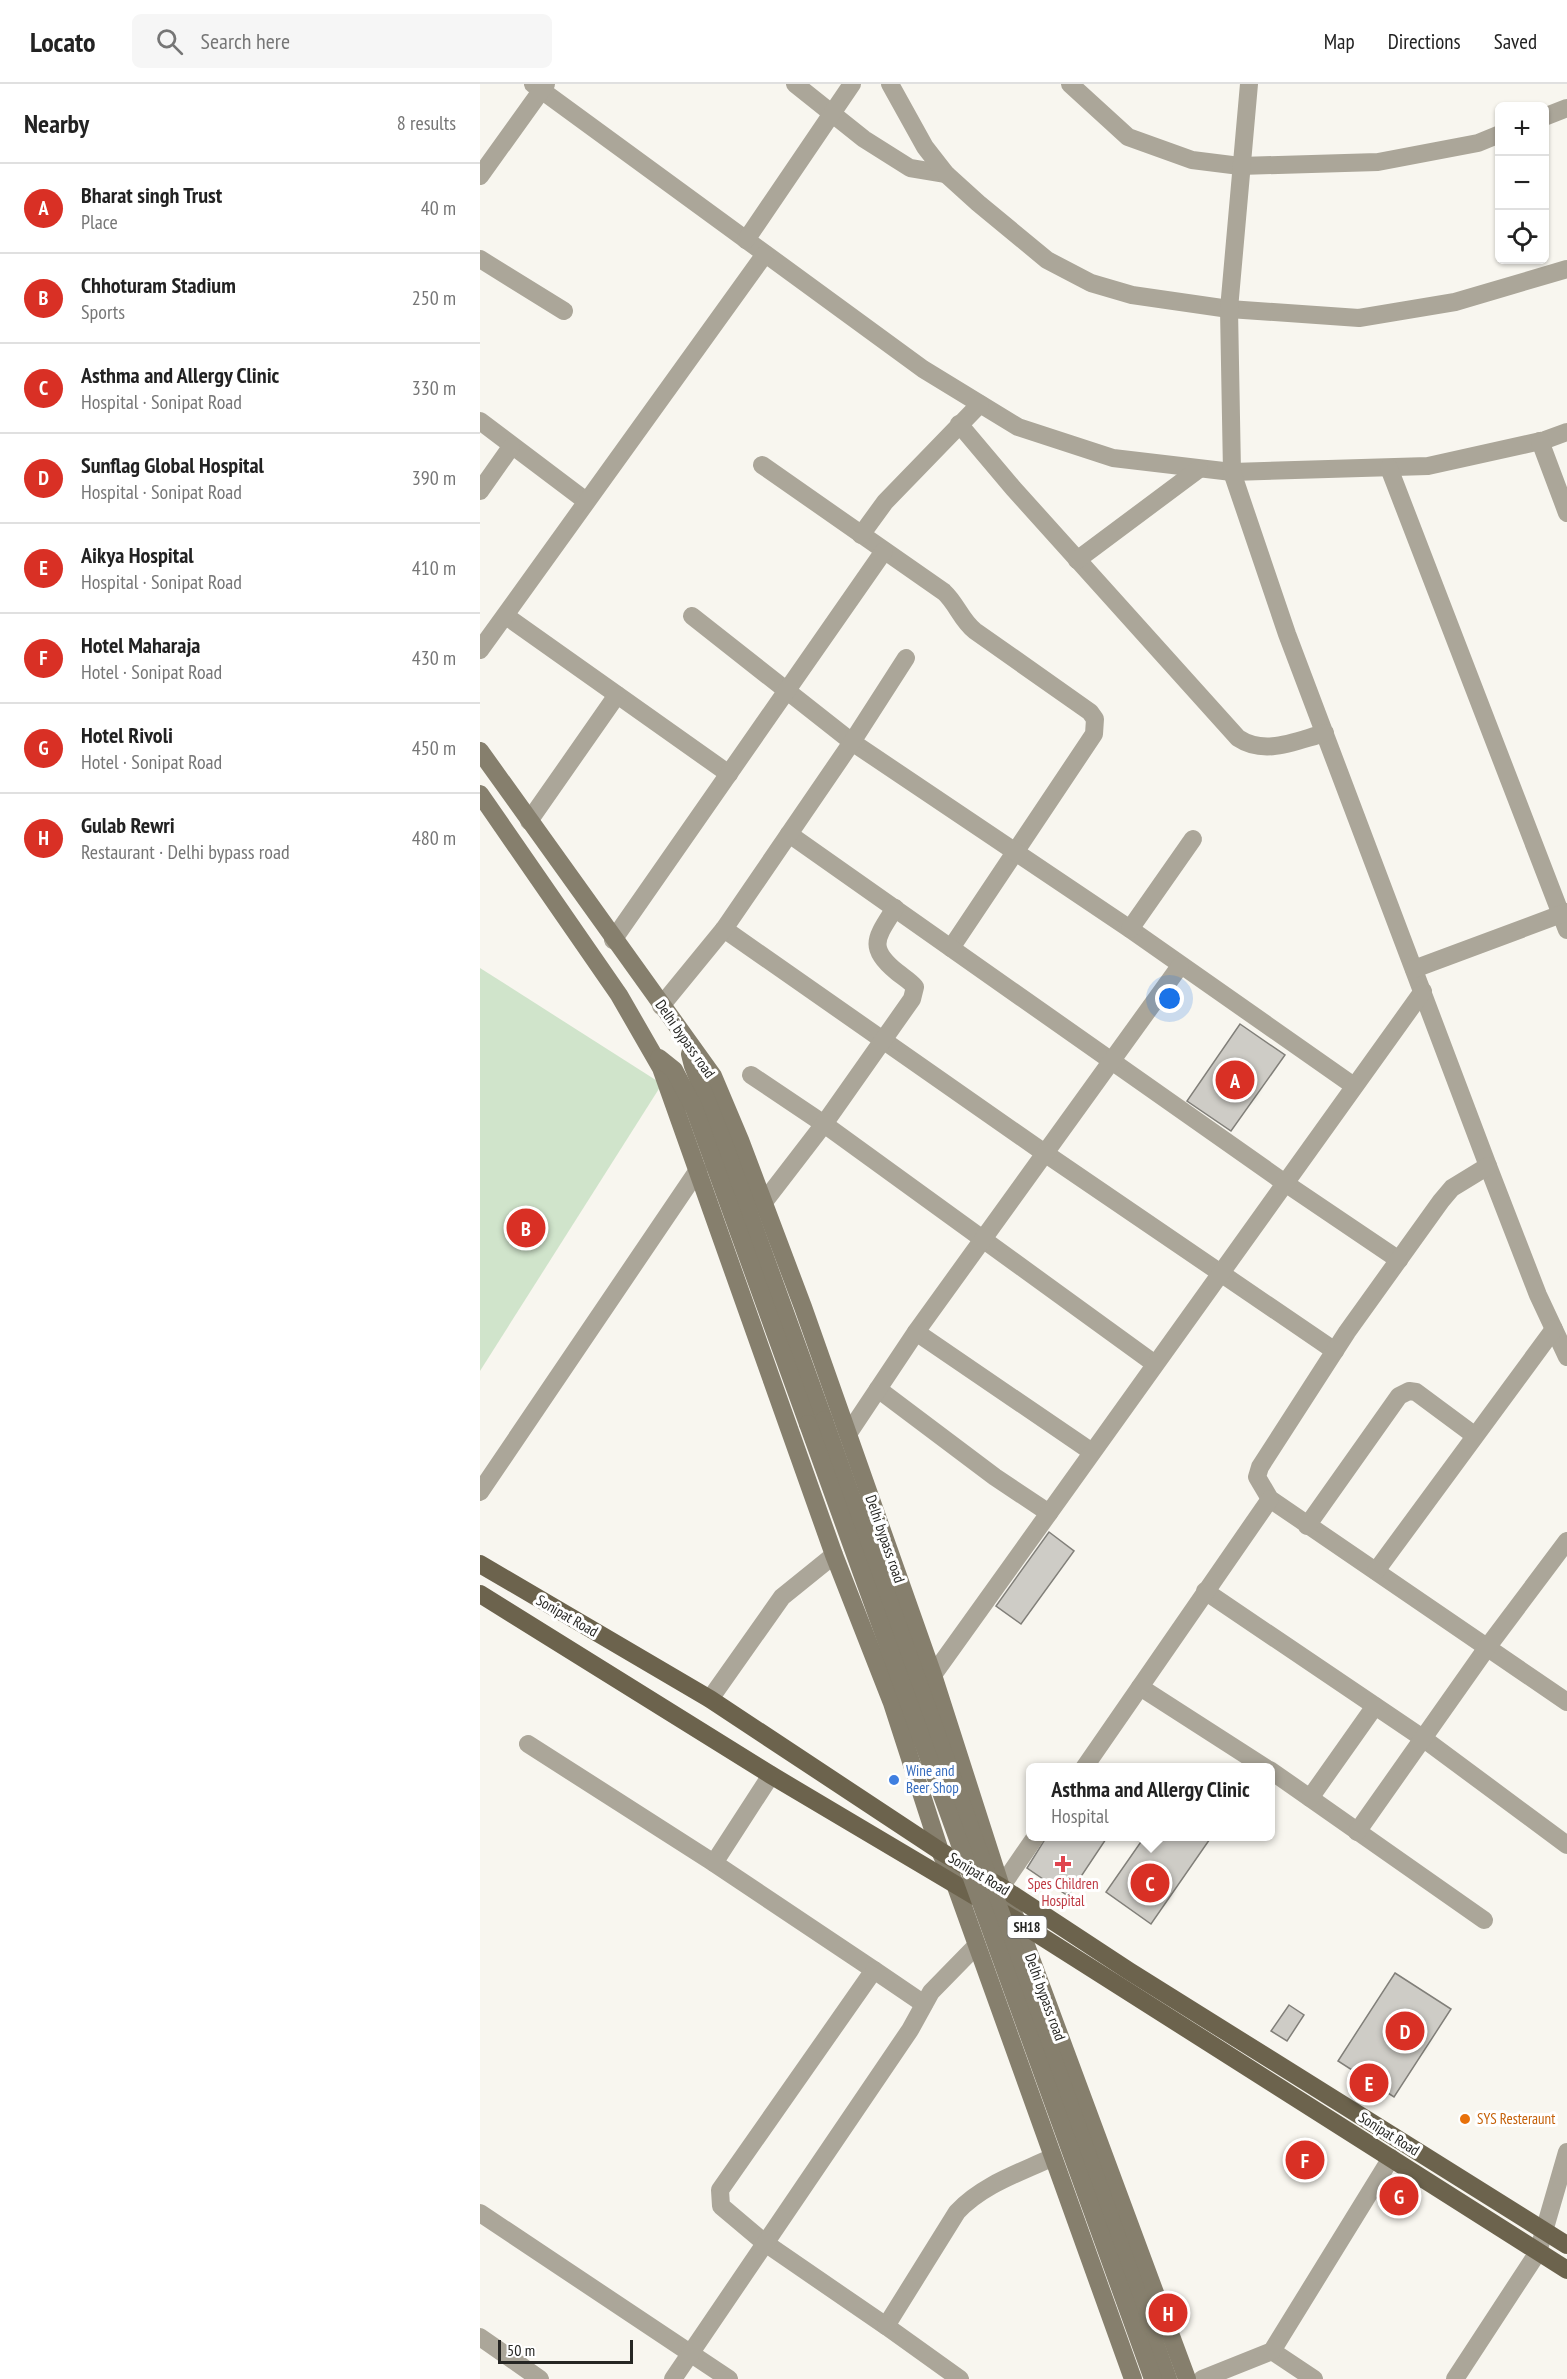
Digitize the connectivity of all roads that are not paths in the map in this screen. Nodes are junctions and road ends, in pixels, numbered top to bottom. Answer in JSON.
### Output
{"nodes":[{"id":1,"x":795,"y":84,"type":"edge"},
{"id":2,"x":852,"y":84,"type":"edge"},
{"id":3,"x":890,"y":84,"type":"edge"},
{"id":4,"x":1070,"y":84,"type":"edge"},
{"id":5,"x":1249,"y":84,"type":"edge"},
{"id":6,"x":540,"y":86,"type":"edge"},
{"id":7,"x":1567,"y":108,"type":"edge"},
{"id":8,"x":832,"y":114,"type":"junction"},
{"id":9,"x":1549,"y":115,"type":"edge"},
{"id":10,"x":1495,"y":136,"type":"edge"},
{"id":11,"x":1240,"y":166,"type":"junction"},
{"id":12,"x":946,"y":174,"type":"junction"},
{"id":13,"x":480,"y":176,"type":"edge"},
{"id":14,"x":746,"y":240,"type":"junction"},
{"id":15,"x":765,"y":254,"type":"junction"},
{"id":16,"x":480,"y":259,"type":"edge"},
{"id":17,"x":1567,"y":269,"type":"edge"},
{"id":18,"x":1229,"y":309,"type":"junction"},
{"id":19,"x":564,"y":311,"type":"dead end"},
{"id":20,"x":980,"y":404,"type":"junction"},
{"id":21,"x":480,"y":421,"type":"edge"},
{"id":22,"x":958,"y":424,"type":"junction"},
{"id":23,"x":1567,"y":432,"type":"edge"},
{"id":24,"x":1540,"y":441,"type":"junction"},
{"id":25,"x":511,"y":447,"type":"junction"},
{"id":26,"x":762,"y":465,"type":"dead end"},
{"id":27,"x":1389,"y":468,"type":"junction"},
{"id":28,"x":1198,"y":470,"type":"junction"},
{"id":29,"x":1232,"y":472,"type":"junction"},
{"id":30,"x":480,"y":491,"type":"edge"},
{"id":31,"x":586,"y":501,"type":"junction"},
{"id":32,"x":1567,"y":513,"type":"edge"},
{"id":33,"x":861,"y":535,"type":"junction"},
{"id":34,"x":884,"y":551,"type":"junction"},
{"id":35,"x":1077,"y":561,"type":"junction"},
{"id":36,"x":506,"y":616,"type":"junction"},
{"id":37,"x":692,"y":616,"type":"dead end"},
{"id":38,"x":480,"y":650,"type":"edge"},
{"id":39,"x":906,"y":658,"type":"dead end"},
{"id":40,"x":787,"y":691,"type":"junction"},
{"id":41,"x":617,"y":695,"type":"junction"},
{"id":42,"x":1325,"y":733,"type":"junction"},
{"id":43,"x":852,"y":742,"type":"junction"},
{"id":44,"x":480,"y":751,"type":"edge"},
{"id":45,"x":729,"y":774,"type":"junction"},
{"id":46,"x":480,"y":795,"type":"edge"},
{"id":47,"x":530,"y":821,"type":"junction"},
{"id":48,"x":789,"y":834,"type":"junction"},
{"id":49,"x":1193,"y":839,"type":"dead end"},
{"id":50,"x":1015,"y":851,"type":"junction"},
{"id":51,"x":895,"y":908,"type":"junction"},
{"id":52,"x":1565,"y":919,"type":"edge"},
{"id":53,"x":724,"y":929,"type":"junction"},
{"id":54,"x":1130,"y":929,"type":"junction"},
{"id":55,"x":614,"y":940,"type":"junction"},
{"id":56,"x":951,"y":948,"type":"junction"},
{"id":57,"x":1180,"y":966,"type":"junction"},
{"id":58,"x":1414,"y":969,"type":"junction"},
{"id":59,"x":1423,"y":991,"type":"junction"},
{"id":60,"x":661,"y":1006,"type":"junction"},
{"id":61,"x":884,"y":1040,"type":"junction"},
{"id":62,"x":693,"y":1047,"type":"junction"},
{"id":63,"x":655,"y":1056,"type":"junction"},
{"id":64,"x":1113,"y":1060,"type":"junction"},
{"id":65,"x":751,"y":1076,"type":"dead end"},
{"id":66,"x":1354,"y":1086,"type":"junction"},
{"id":67,"x":824,"y":1124,"type":"junction"},
{"id":68,"x":1046,"y":1154,"type":"junction"},
{"id":69,"x":1488,"y":1166,"type":"junction"},
{"id":70,"x":698,"y":1170,"type":"junction"},
{"id":71,"x":1285,"y":1183,"type":"junction"},
{"id":72,"x":764,"y":1202,"type":"junction"},
{"id":73,"x":984,"y":1241,"type":"junction"},
{"id":74,"x":1399,"y":1260,"type":"junction"},
{"id":75,"x":1220,"y":1274,"type":"junction"},
{"id":76,"x":1554,"y":1329,"type":"junction"},
{"id":77,"x":916,"y":1332,"type":"junction"},
{"id":78,"x":1335,"y":1351,"type":"junction"},
{"id":79,"x":1567,"y":1357,"type":"edge"},
{"id":80,"x":1155,"y":1364,"type":"junction"},
{"id":81,"x":878,"y":1389,"type":"junction"},
{"id":82,"x":816,"y":1422,"type":"junction"},
{"id":83,"x":848,"y":1434,"type":"junction"},
{"id":84,"x":1474,"y":1435,"type":"junction"},
{"id":85,"x":1092,"y":1452,"type":"junction"},
{"id":86,"x":480,"y":1492,"type":"edge"},
{"id":87,"x":1270,"y":1499,"type":"junction"},
{"id":88,"x":1049,"y":1513,"type":"junction"},
{"id":89,"x":1307,"y":1526,"type":"junction"},
{"id":90,"x":1567,"y":1541,"type":"edge"},
{"id":91,"x":834,"y":1555,"type":"junction"},
{"id":92,"x":480,"y":1564,"type":"edge"},
{"id":93,"x":1376,"y":1571,"type":"junction"},
{"id":94,"x":1204,"y":1591,"type":"junction"},
{"id":95,"x":480,"y":1594,"type":"edge"},
{"id":96,"x":546,"y":1605,"type":"junction"},
{"id":97,"x":532,"y":1626,"type":"junction"},
{"id":98,"x":1486,"y":1649,"type":"junction"},
{"id":99,"x":933,"y":1675,"type":"junction"},
{"id":100,"x":1140,"y":1687,"type":"junction"},
{"id":101,"x":710,"y":1699,"type":"junction"},
{"id":102,"x":1567,"y":1702,"type":"edge"},
{"id":103,"x":1375,"y":1706,"type":"junction"},
{"id":104,"x":1424,"y":1739,"type":"junction"},
{"id":105,"x":528,"y":1744,"type":"dead end"},
{"id":106,"x":1087,"y":1763,"type":"edge"},
{"id":107,"x":1260,"y":1763,"type":"edge"},
{"id":108,"x":771,"y":1774,"type":"junction"},
{"id":109,"x":1275,"y":1774,"type":"edge"},
{"id":110,"x":1310,"y":1798,"type":"junction"},
{"id":111,"x":1357,"y":1832,"type":"junction"},
{"id":112,"x":1033,"y":1841,"type":"edge"},
{"id":113,"x":1567,"y":1845,"type":"edge"},
{"id":114,"x":940,"y":1851,"type":"junction"},
{"id":115,"x":714,"y":1863,"type":"junction"},
{"id":116,"x":955,"y":1884,"type":"junction"},
{"id":117,"x":1001,"y":1887,"type":"junction"},
{"id":118,"x":1484,"y":1920,"type":"dead end"},
{"id":119,"x":1017,"y":1922,"type":"junction"},
{"id":120,"x":975,"y":1947,"type":"junction"},
{"id":121,"x":874,"y":1970,"type":"junction"},
{"id":122,"x":924,"y":2004,"type":"junction"},
{"id":123,"x":1567,"y":2152,"type":"edge"},
{"id":124,"x":1051,"y":2158,"type":"junction"},
{"id":125,"x":1391,"y":2158,"type":"junction"},
{"id":126,"x":480,"y":2213,"type":"edge"},
{"id":127,"x":1546,"y":2232,"type":"junction"},
{"id":128,"x":765,"y":2243,"type":"junction"},
{"id":129,"x":1567,"y":2245,"type":"edge"},
{"id":130,"x":1538,"y":2252,"type":"junction"},
{"id":131,"x":1567,"y":2270,"type":"edge"},
{"id":132,"x":886,"y":2326,"type":"junction"},
{"id":133,"x":480,"y":2337,"type":"edge"},
{"id":134,"x":1272,"y":2351,"type":"junction"},
{"id":135,"x":692,"y":2352,"type":"junction"},
{"id":136,"x":540,"y":2379,"type":"edge"},
{"id":137,"x":673,"y":2379,"type":"edge"},
{"id":138,"x":729,"y":2379,"type":"edge"},
{"id":139,"x":960,"y":2379,"type":"edge"},
{"id":140,"x":1133,"y":2379,"type":"edge"},
{"id":141,"x":1153,"y":2379,"type":"edge"},
{"id":142,"x":1168,"y":2379,"type":"edge"},
{"id":143,"x":1187,"y":2379,"type":"edge"},
{"id":144,"x":1202,"y":2379,"type":"edge"},
{"id":145,"x":1314,"y":2379,"type":"edge"},
{"id":146,"x":1455,"y":2379,"type":"edge"}],
"edges":[{"from":1,"to":8,"type":"street"},
{"from":2,"to":8,"type":"street"},
{"from":3,"to":12,"type":"street"},
{"from":4,"to":11,"type":"street"},
{"from":5,"to":11,"type":"street"},
{"from":6,"to":13,"type":"street"},
{"from":6,"to":14,"type":"street"},
{"from":7,"to":9,"type":"street"},
{"from":8,"to":12,"type":"street"},
{"from":8,"to":14,"type":"street"},
{"from":10,"to":11,"type":"street"},
{"from":11,"to":18,"type":"street"},
{"from":12,"to":18,"type":"street"},
{"from":14,"to":15,"type":"street"},
{"from":15,"to":20,"type":"street"},
{"from":15,"to":31,"type":"street"},
{"from":16,"to":19,"type":"street"},
{"from":17,"to":18,"type":"street"},
{"from":18,"to":29,"type":"street"},
{"from":20,"to":22,"type":"street"},
{"from":20,"to":28,"type":"street"},
{"from":21,"to":25,"type":"street"},
{"from":22,"to":33,"type":"street"},
{"from":22,"to":35,"type":"street"},
{"from":23,"to":24,"type":"street"},
{"from":24,"to":27,"type":"street"},
{"from":24,"to":32,"type":"street"},
{"from":25,"to":30,"type":"street"},
{"from":25,"to":31,"type":"street"},
{"from":26,"to":33,"type":"street"},
{"from":27,"to":29,"type":"street"},
{"from":27,"to":52,"type":"street"},
{"from":28,"to":29,"type":"street"},
{"from":28,"to":35,"type":"street"},
{"from":29,"to":42,"type":"street"},
{"from":31,"to":36,"type":"street"},
{"from":33,"to":34,"type":"street"},
{"from":34,"to":40,"type":"street"},
{"from":34,"to":50,"type":"street"},
{"from":35,"to":42,"type":"street"},
{"from":36,"to":38,"type":"street"},
{"from":36,"to":41,"type":"street"},
{"from":37,"to":40,"type":"street"},
{"from":39,"to":43,"type":"street"},
{"from":40,"to":43,"type":"street"},
{"from":40,"to":45,"type":"street"},
{"from":41,"to":45,"type":"street"},
{"from":41,"to":47,"type":"street"},
{"from":42,"to":58,"type":"street"},
{"from":43,"to":48,"type":"street"},
{"from":43,"to":50,"type":"street"},
{"from":44,"to":47,"type":"main road","name":"Delhi bypass road"},
{"from":45,"to":55,"type":"street"},
{"from":46,"to":63,"type":"main road","name":"Delhi bypass road"},
{"from":47,"to":55,"type":"main road","name":"Delhi bypass road"},
{"from":48,"to":51,"type":"street"},
{"from":48,"to":53,"type":"street"},
{"from":49,"to":54,"type":"street"},
{"from":50,"to":54,"type":"street"},
{"from":50,"to":56,"type":"street"},
{"from":51,"to":56,"type":"street"},
{"from":51,"to":61,"type":"street"},
{"from":52,"to":58,"type":"street"},
{"from":53,"to":60,"type":"street"},
{"from":53,"to":61,"type":"street"},
{"from":54,"to":57,"type":"street"},
{"from":55,"to":60,"type":"main road","name":"Delhi bypass road"},
{"from":56,"to":64,"type":"street"},
{"from":57,"to":64,"type":"street"},
{"from":57,"to":66,"type":"street"},
{"from":58,"to":59,"type":"street"},
{"from":59,"to":66,"type":"street"},
{"from":59,"to":69,"type":"street"},
{"from":60,"to":62,"type":"main road","name":"Delhi bypass road"},
{"from":61,"to":67,"type":"street"},
{"from":61,"to":68,"type":"street"},
{"from":62,"to":72,"type":"main road","name":"Delhi bypass road"},
{"from":62,"to":82,"type":"main road"},
{"from":63,"to":70,"type":"main road","name":"Delhi bypass road"},
{"from":63,"to":82,"type":"main road"},
{"from":64,"to":68,"type":"street"},
{"from":64,"to":71,"type":"street"},
{"from":65,"to":67,"type":"street"},
{"from":66,"to":71,"type":"street"},
{"from":67,"to":72,"type":"street"},
{"from":67,"to":73,"type":"street"},
{"from":68,"to":73,"type":"street"},
{"from":68,"to":75,"type":"street"},
{"from":69,"to":74,"type":"street"},
{"from":69,"to":76,"type":"street"},
{"from":70,"to":86,"type":"street"},
{"from":70,"to":91,"type":"main road","name":"Delhi bypass road"},
{"from":71,"to":74,"type":"street"},
{"from":71,"to":75,"type":"street"},
{"from":72,"to":83,"type":"main road","name":"Delhi bypass road"},
{"from":73,"to":77,"type":"street"},
{"from":73,"to":80,"type":"street"},
{"from":74,"to":78,"type":"street"},
{"from":75,"to":78,"type":"street"},
{"from":75,"to":80,"type":"street"},
{"from":76,"to":79,"type":"street"},
{"from":76,"to":84,"type":"street"},
{"from":77,"to":81,"type":"street"},
{"from":77,"to":85,"type":"street"},
{"from":78,"to":87,"type":"street"},
{"from":80,"to":85,"type":"street"},
{"from":81,"to":83,"type":"street"},
{"from":81,"to":88,"type":"street"},
{"from":82,"to":141,"type":"main road","bridge":true},
{"from":82,"to":142,"type":"main road","bridge":true},
{"from":83,"to":99,"type":"main road","name":"Delhi bypass road"},
{"from":84,"to":89,"type":"street"},
{"from":84,"to":93,"type":"street"},
{"from":85,"to":88,"type":"street"},
{"from":87,"to":89,"type":"street"},
{"from":87,"to":94,"type":"street"},
{"from":88,"to":99,"type":"street"},
{"from":89,"to":93,"type":"street"},
{"from":90,"to":98,"type":"street"},
{"from":91,"to":101,"type":"street"},
{"from":91,"to":114,"type":"main road","name":"Delhi bypass road"},
{"from":92,"to":96,"type":"main road","name":"Sonipat Road","number":"SH18"},
{"from":93,"to":98,"type":"street"},
{"from":94,"to":100,"type":"street"},
{"from":94,"to":103,"type":"street"},
{"from":95,"to":97,"type":"main road","name":"Sonipat Road","number":"SH18"},
{"from":96,"to":97,"type":"main road"},
{"from":96,"to":101,"type":"main road","name":"Sonipat Road","number":"SH18"},
{"from":97,"to":108,"type":"main road","name":"Sonipat Road","number":"SH18"},
{"from":98,"to":102,"type":"street"},
{"from":98,"to":104,"type":"street"},
{"from":99,"to":117,"type":"main road","name":"Delhi bypass road"},
{"from":100,"to":106,"type":"street"},
{"from":100,"to":107,"type":"street"},
{"from":101,"to":114,"type":"main road","name":"Sonipat Road","number":"SH18"},
{"from":103,"to":104,"type":"street"},
{"from":103,"to":110,"type":"street"},
{"from":104,"to":111,"type":"street"},
{"from":104,"to":113,"type":"street"},
{"from":105,"to":115,"type":"street"},
{"from":108,"to":115,"type":"street"},
{"from":108,"to":116,"type":"main road","name":"Sonipat Road","number":"SH18"},
{"from":109,"to":110,"type":"street"},
{"from":110,"to":111,"type":"street"},
{"from":111,"to":118,"type":"street"},
{"from":112,"to":117,"type":"street"},
{"from":114,"to":116,"type":"main road","name":"Delhi bypass road"},
{"from":114,"to":117,"type":"main road","name":"Sonipat Road","number":"SH18"},
{"from":115,"to":121,"type":"street"},
{"from":116,"to":119,"type":"main road","name":"Sonipat Road","number":"SH18"},
{"from":116,"to":120,"type":"main road","name":"Delhi bypass road"},
{"from":117,"to":119,"type":"main road","name":"Delhi bypass road"},
{"from":117,"to":127,"type":"main road","name":"Sonipat Road","number":"SH18"},
{"from":119,"to":125,"type":"main road","name":"Sonipat Road","number":"SH18"},
{"from":119,"to":143,"type":"main road","name":"Delhi bypass road"},
{"from":120,"to":122,"type":"street"},
{"from":120,"to":124,"type":"main road","name":"Delhi bypass road"},
{"from":121,"to":122,"type":"street"},
{"from":121,"to":128,"type":"street"},
{"from":122,"to":128,"type":"street"},
{"from":123,"to":127,"type":"street"},
{"from":124,"to":132,"type":"street"},
{"from":124,"to":140,"type":"main road","name":"Delhi bypass road"},
{"from":125,"to":130,"type":"main road","name":"Sonipat Road","number":"SH18"},
{"from":125,"to":134,"type":"street"},
{"from":126,"to":135,"type":"street"},
{"from":127,"to":129,"type":"main road","name":"Sonipat Road","number":"SH18"},
{"from":127,"to":130,"type":"street"},
{"from":128,"to":132,"type":"street"},
{"from":128,"to":135,"type":"street"},
{"from":130,"to":131,"type":"main road","name":"Sonipat Road","number":"SH18"},
{"from":130,"to":146,"type":"street"},
{"from":132,"to":139,"type":"street"},
{"from":133,"to":136,"type":"street"},
{"from":134,"to":144,"type":"street"},
{"from":134,"to":145,"type":"street"},
{"from":135,"to":137,"type":"street"},
{"from":135,"to":138,"type":"street"}]}
